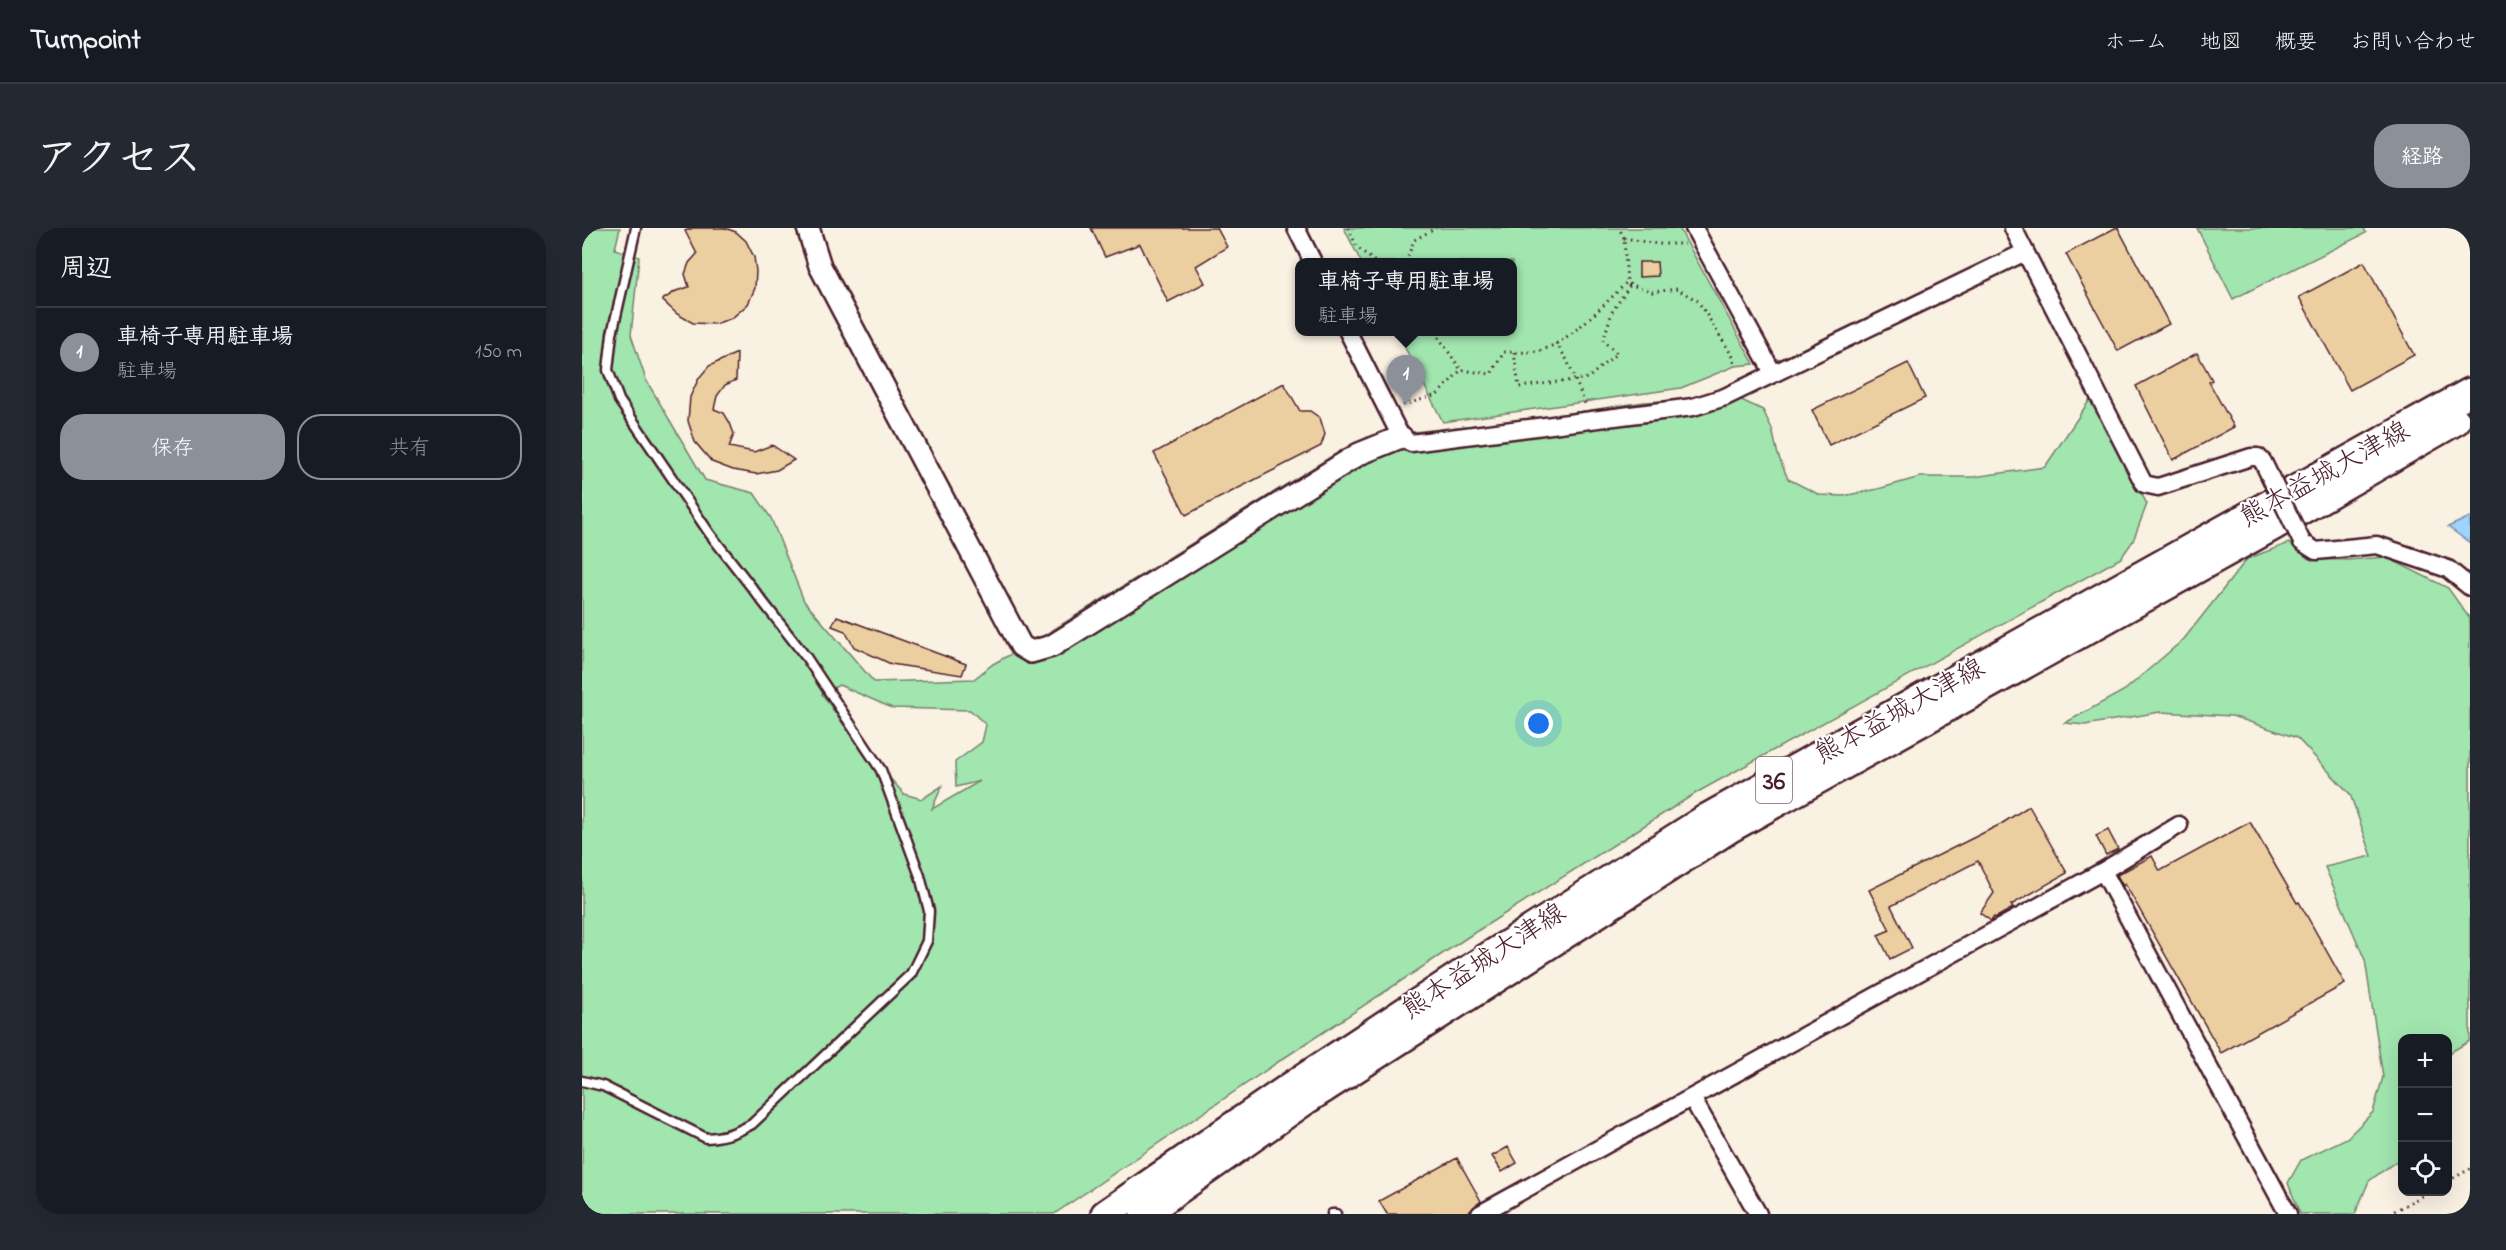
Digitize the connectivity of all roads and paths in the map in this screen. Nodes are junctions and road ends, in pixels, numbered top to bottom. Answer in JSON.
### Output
{"nodes":[{"id":1,"x":636,"y":228,"type":"edge"},
{"id":2,"x":808,"y":228,"type":"edge"},
{"id":3,"x":1296,"y":228,"type":"edge"},
{"id":4,"x":1348,"y":228,"type":"edge"},
{"id":5,"x":1436,"y":228,"type":"edge"},
{"id":6,"x":1619,"y":228,"type":"edge"},
{"id":7,"x":2013,"y":228,"type":"edge"},
{"id":8,"x":1693,"y":236,"type":"edge"},
{"id":9,"x":1624,"y":238,"type":"junction"},
{"id":10,"x":2025,"y":252,"type":"junction"},
{"id":11,"x":1311,"y":258,"type":"edge"},
{"id":12,"x":1370,"y":258,"type":"edge"},
{"id":13,"x":1407,"y":258,"type":"edge"},
{"id":14,"x":1629,"y":284,"type":"junction"},
{"id":15,"x":1350,"y":336,"type":"edge"},
{"id":16,"x":1438,"y":336,"type":"edge"},
{"id":17,"x":1556,"y":343,"type":"junction"},
{"id":18,"x":1514,"y":352,"type":"junction"},
{"id":19,"x":1735,"y":366,"type":"dead end"},
{"id":20,"x":1461,"y":370,"type":"junction"},
{"id":21,"x":1773,"y":373,"type":"junction"},
{"id":22,"x":1576,"y":379,"type":"junction"},
{"id":23,"x":2470,"y":392,"type":"edge"},
{"id":24,"x":1398,"y":406,"type":"dead end"},
{"id":25,"x":1587,"y":408,"type":"dead end"},
{"id":26,"x":2470,"y":413,"type":"edge"},
{"id":27,"x":1401,"y":437,"type":"junction"},
{"id":28,"x":2470,"y":587,"type":"edge"},
{"id":29,"x":2179,"y":825,"type":"dead end"},
{"id":30,"x":2103,"y":871,"type":"junction"},
{"id":31,"x":582,"y":1081,"type":"edge"},
{"id":32,"x":1692,"y":1098,"type":"junction"},
{"id":33,"x":2470,"y":1169,"type":"edge"},
{"id":34,"x":2452,"y":1179,"type":"edge"},
{"id":35,"x":2420,"y":1196,"type":"edge"},
{"id":36,"x":1105,"y":1214,"type":"edge"},
{"id":37,"x":1144,"y":1214,"type":"edge"},
{"id":38,"x":1480,"y":1214,"type":"edge"},
{"id":39,"x":1758,"y":1214,"type":"edge"},
{"id":40,"x":2288,"y":1214,"type":"edge"},
{"id":41,"x":2389,"y":1214,"type":"edge"}],
"edges":[{"from":1,"to":31,"type":"lane"},
{"from":2,"to":27,"type":"street"},
{"from":3,"to":11,"type":"street"},
{"from":4,"to":12,"type":"path"},
{"from":5,"to":13,"type":"path"},
{"from":6,"to":9,"type":"path"},
{"from":7,"to":10,"type":"street"},
{"from":8,"to":9,"type":"path"},
{"from":8,"to":21,"type":"street"},
{"from":9,"to":14,"type":"path"},
{"from":10,"to":21,"type":"street"},
{"from":10,"to":28,"type":"street","bridge":true},
{"from":14,"to":17,"type":"path"},
{"from":14,"to":19,"type":"path"},
{"from":14,"to":22,"type":"path"},
{"from":15,"to":27,"type":"street"},
{"from":16,"to":20,"type":"path"},
{"from":17,"to":18,"type":"path"},
{"from":17,"to":22,"type":"path"},
{"from":18,"to":20,"type":"path"},
{"from":18,"to":22,"type":"path"},
{"from":20,"to":24,"type":"path"},
{"from":21,"to":27,"type":"street"},
{"from":22,"to":25,"type":"path"},
{"from":23,"to":36,"type":"main road","name":"熊本益城大津線","number":"36"},
{"from":26,"to":37,"type":"main road","name":"熊本益城大津線","number":"36"},
{"from":29,"to":30,"type":"street"},
{"from":30,"to":32,"type":"street"},
{"from":30,"to":40,"type":"street"},
{"from":32,"to":38,"type":"street"},
{"from":32,"to":39,"type":"street"},
{"from":33,"to":34,"type":"path"},
{"from":35,"to":41,"type":"path"}]}
